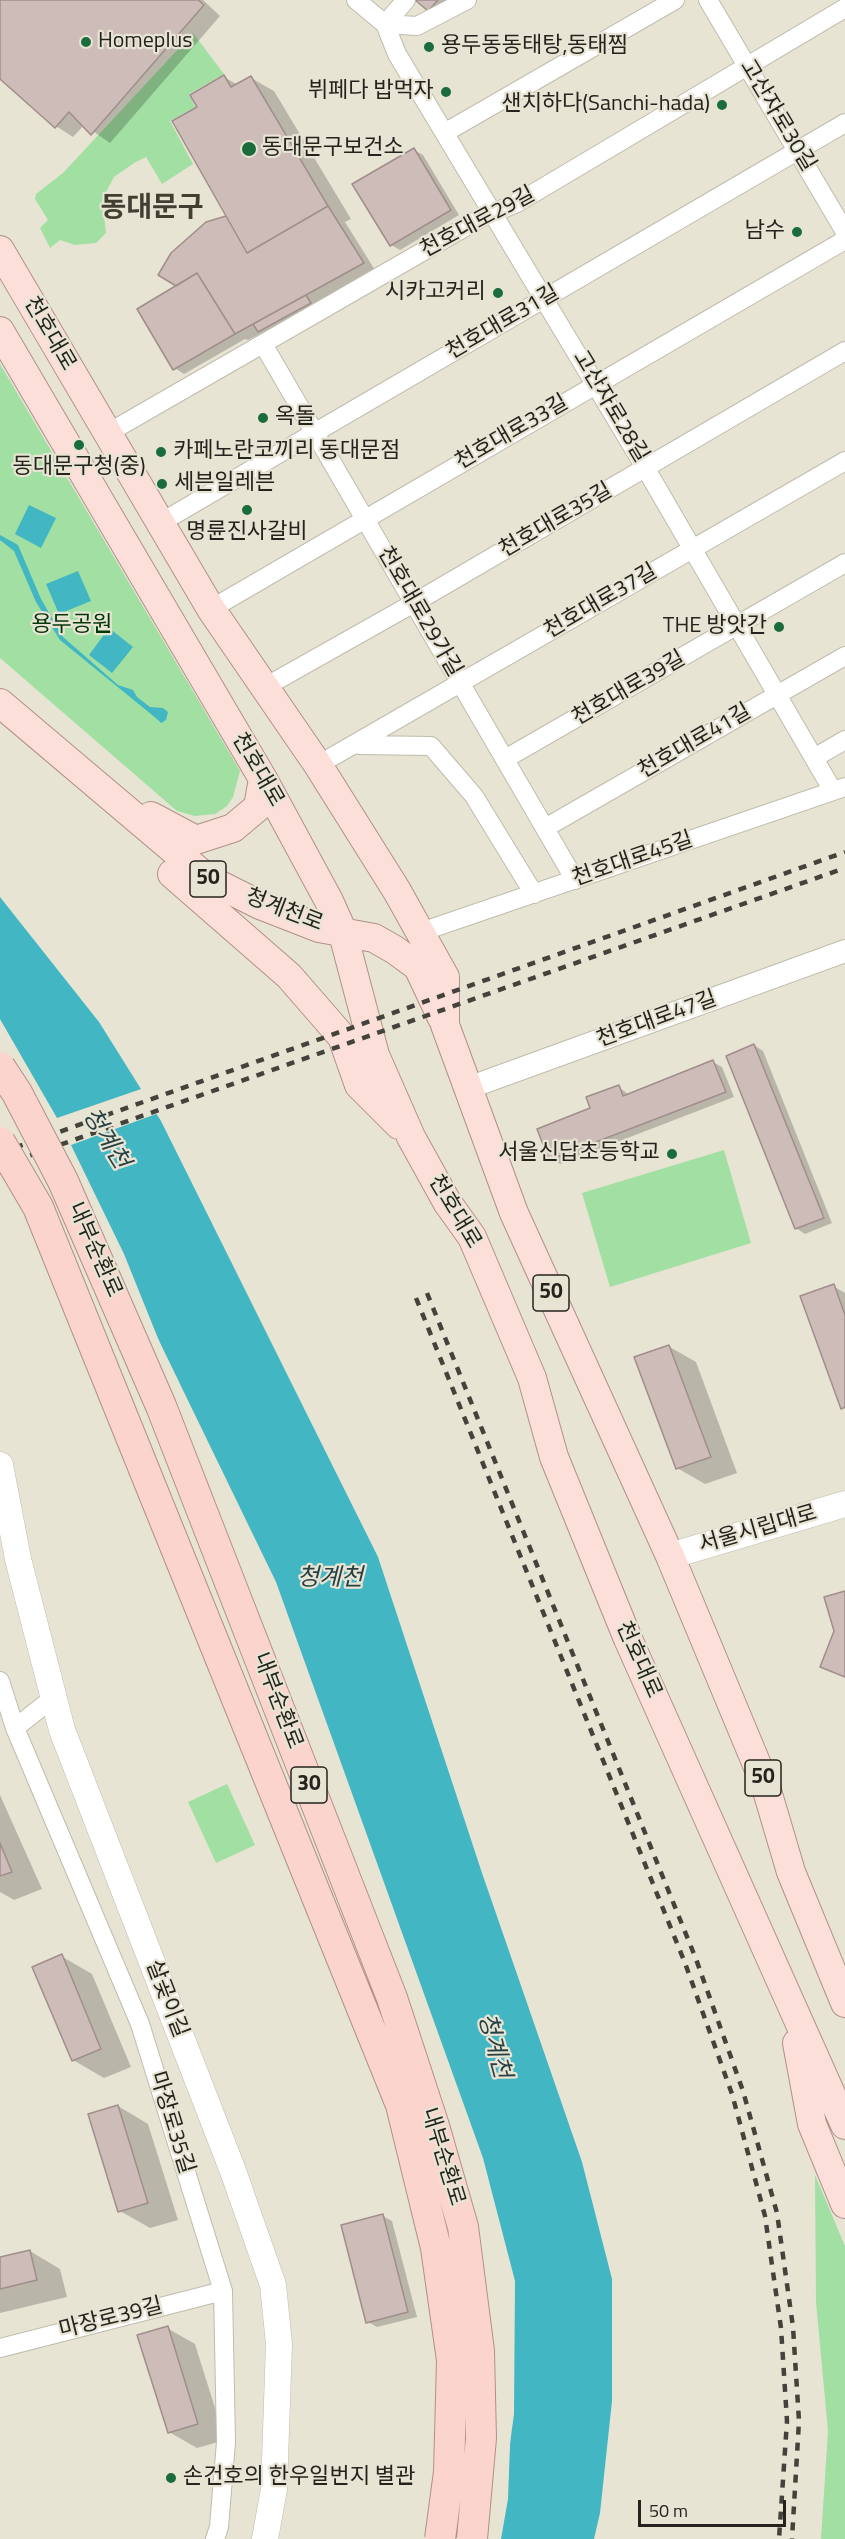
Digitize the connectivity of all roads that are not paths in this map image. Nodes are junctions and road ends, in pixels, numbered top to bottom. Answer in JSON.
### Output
{"nodes":[{"id":1,"x":356,"y":0,"type":"edge"},
{"id":2,"x":406,"y":0,"type":"edge"},
{"id":3,"x":467,"y":0,"type":"edge"},
{"id":4,"x":675,"y":0,"type":"edge"},
{"id":5,"x":708,"y":0,"type":"edge"},
{"id":6,"x":845,"y":8,"type":"edge"},
{"id":7,"x":385,"y":24,"type":"junction"},
{"id":8,"x":747,"y":66,"type":"junction"},
{"id":9,"x":845,"y":123,"type":"edge"},
{"id":10,"x":446,"y":132,"type":"junction"},
{"id":11,"x":797,"y":151,"type":"junction"},
{"id":12,"x":495,"y":214,"type":"junction"},
{"id":13,"x":845,"y":232,"type":"edge"},
{"id":14,"x":845,"y":240,"type":"edge"},
{"id":15,"x":0,"y":250,"type":"edge"},
{"id":16,"x":545,"y":298,"type":"junction"},
{"id":17,"x":0,"y":331,"type":"edge"},
{"id":18,"x":263,"y":344,"type":"junction"},
{"id":19,"x":845,"y":351,"type":"edge"},
{"id":20,"x":596,"y":384,"type":"junction"},
{"id":21,"x":315,"y":433,"type":"junction"},
{"id":22,"x":108,"y":434,"type":"junction"},
{"id":23,"x":845,"y":461,"type":"edge"},
{"id":24,"x":646,"y":469,"type":"junction"},
{"id":25,"x":365,"y":519,"type":"junction"},
{"id":26,"x":160,"y":523,"type":"junction"},
{"id":27,"x":693,"y":549,"type":"junction"},
{"id":28,"x":845,"y":563,"type":"edge"},
{"id":29,"x":414,"y":603,"type":"junction"},
{"id":30,"x":211,"y":609,"type":"junction"},
{"id":31,"x":738,"y":627,"type":"junction"},
{"id":32,"x":845,"y":656,"type":"edge"},
{"id":33,"x":461,"y":683,"type":"junction"},
{"id":34,"x":265,"y":687,"type":"junction"},
{"id":35,"x":776,"y":695,"type":"junction"},
{"id":36,"x":0,"y":703,"type":"edge"},
{"id":37,"x":845,"y":740,"type":"edge"},
{"id":38,"x":357,"y":744,"type":"junction"},
{"id":39,"x":814,"y":758,"type":"junction"},
{"id":40,"x":505,"y":759,"type":"junction"},
{"id":41,"x":318,"y":765,"type":"junction"},
{"id":42,"x":263,"y":779,"type":"junction"},
{"id":43,"x":97,"y":786,"type":"junction"},
{"id":44,"x":839,"y":789,"type":"edge"},
{"id":45,"x":545,"y":828,"type":"junction"},
{"id":46,"x":575,"y":880,"type":"junction"},
{"id":47,"x":534,"y":894,"type":"junction"},
{"id":48,"x":342,"y":930,"type":"junction"},
{"id":49,"x":421,"y":932,"type":"junction"},
{"id":50,"x":845,"y":951,"type":"edge"},
{"id":51,"x":445,"y":1025,"type":"junction"},
{"id":52,"x":0,"y":1067,"type":"edge"},
{"id":53,"x":468,"y":1088,"type":"junction"},
{"id":54,"x":411,"y":1137,"type":"junction"},
{"id":55,"x":0,"y":1142,"type":"edge"},
{"id":56,"x":0,"y":1465,"type":"edge"},
{"id":57,"x":845,"y":1504,"type":"edge"},
{"id":58,"x":5,"y":1520,"type":"edge"},
{"id":59,"x":670,"y":1556,"type":"junction"},
{"id":60,"x":0,"y":1681,"type":"edge"},
{"id":61,"x":53,"y":1698,"type":"junction"},
{"id":62,"x":15,"y":1728,"type":"junction"},
{"id":63,"x":786,"y":1991,"type":"junction"},
{"id":64,"x":845,"y":2003,"type":"edge"},
{"id":65,"x":845,"y":2125,"type":"edge"},
{"id":66,"x":845,"y":2204,"type":"edge"},
{"id":67,"x":223,"y":2291,"type":"junction"},
{"id":68,"x":0,"y":2348,"type":"edge"},
{"id":69,"x":215,"y":2539,"type":"edge"},
{"id":70,"x":265,"y":2539,"type":"edge"},
{"id":71,"x":440,"y":2539,"type":"edge"},
{"id":72,"x":472,"y":2539,"type":"edge"}],
"edges":[{"from":1,"to":7,"type":"street","name":"고산자로28길"},
{"from":2,"to":7,"type":"street"},
{"from":3,"to":7,"type":"street"},
{"from":4,"to":10,"type":"street"},
{"from":5,"to":8,"type":"street","name":"고산자로30길"},
{"from":6,"to":8,"type":"street","name":"천호대로29길"},
{"from":7,"to":10,"type":"street","name":"고산자로28길"},
{"from":8,"to":11,"type":"street","name":"고산자로30길"},
{"from":8,"to":12,"type":"street","name":"천호대로29길"},
{"from":9,"to":11,"type":"street","name":"천호대로31길"},
{"from":10,"to":12,"type":"street","name":"고산자로28길"},
{"from":11,"to":13,"type":"street","name":"고산자로30길"},
{"from":11,"to":16,"type":"street","name":"천호대로31길"},
{"from":12,"to":16,"type":"street","name":"고산자로28길"},
{"from":12,"to":18,"type":"street","name":"천호대로29길"},
{"from":14,"to":20,"type":"street","name":"천호대로33길"},
{"from":15,"to":22,"type":"main road","name":"천호대로"},
{"from":16,"to":20,"type":"street","name":"고산자로28길"},
{"from":16,"to":21,"type":"street","name":"천호대로31길"},
{"from":17,"to":42,"type":"main road","name":"천호대로"},
{"from":18,"to":21,"type":"street","name":"천호대로29가길"},
{"from":18,"to":22,"type":"street","name":"천호대로29길"},
{"from":19,"to":24,"type":"street","name":"천호대로35길"},
{"from":20,"to":24,"type":"street","name":"고산자로28길"},
{"from":20,"to":25,"type":"street","name":"천호대로33길"},
{"from":21,"to":25,"type":"street","name":"천호대로29가길"},
{"from":21,"to":26,"type":"street","name":"천호대로31길"},
{"from":22,"to":26,"type":"main road","name":"천호대로"},
{"from":23,"to":27,"type":"street","name":"천호대로37길"},
{"from":24,"to":27,"type":"street","name":"고산자로28길"},
{"from":24,"to":29,"type":"street","name":"천호대로35길"},
{"from":25,"to":29,"type":"street","name":"천호대로29가길"},
{"from":25,"to":30,"type":"street","name":"천호대로33길"},
{"from":26,"to":30,"type":"main road","name":"천호대로"},
{"from":27,"to":31,"type":"street","name":"고산자로28길"},
{"from":27,"to":33,"type":"street","name":"천호대로37길"},
{"from":28,"to":31,"type":"street","name":"천호대로39길"},
{"from":29,"to":33,"type":"street","name":"천호대로29가길"},
{"from":29,"to":34,"type":"street","name":"천호대로35길"},
{"from":30,"to":34,"type":"main road","name":"천호대로"},
{"from":31,"to":35,"type":"street","name":"고산자로28길"},
{"from":31,"to":40,"type":"street","name":"천호대로39길"},
{"from":32,"to":35,"type":"street","name":"천호대로41길"},
{"from":33,"to":38,"type":"street","name":"천호대로37길"},
{"from":33,"to":40,"type":"street","name":"천호대로29가길"},
{"from":34,"to":41,"type":"main road","name":"천호대로"},
{"from":35,"to":39,"type":"street","name":"고산자로28길"},
{"from":35,"to":45,"type":"street","name":"천호대로41길"},
{"from":36,"to":43,"type":"main road","name":"청계천로","number":"50"},
{"from":37,"to":39,"type":"street"},
{"from":38,"to":41,"type":"street","name":"천호대로37길"},
{"from":38,"to":47,"type":"street","name":"천호대로37길"},
{"from":39,"to":44,"type":"street","name":"고산자로28길"},
{"from":40,"to":45,"type":"street","name":"천호대로29가길"},
{"from":41,"to":49,"type":"main road","name":"천호대로"},
{"from":42,"to":43,"type":"main road"},
{"from":42,"to":48,"type":"main road","name":"천호대로"},
{"from":43,"to":48,"type":"main road","name":"청계천로","number":"50"},
{"from":43,"to":54,"type":"main road"},
{"from":44,"to":46,"type":"street","name":"천호대로45길"},
{"from":45,"to":46,"type":"street","name":"천호대로29가길"},
{"from":46,"to":47,"type":"street","name":"천호대로45길"},
{"from":47,"to":49,"type":"street","name":"천호대로45길"},
{"from":48,"to":51,"type":"main road","name":"청계천로"},
{"from":48,"to":54,"type":"main road","name":"천호대로"},
{"from":49,"to":51,"type":"main road","name":"천호대로"},
{"from":50,"to":53,"type":"street","name":"천호대로47길"},
{"from":51,"to":53,"type":"main road","name":"천호대로","number":"50"},
{"from":52,"to":72,"type":"highway","name":"내부순환로","number":"30","bridge":true},
{"from":53,"to":59,"type":"main road","name":"천호대로","number":"50"},
{"from":54,"to":63,"type":"main road","name":"천호대로"},
{"from":55,"to":71,"type":"highway","name":"내부순환로","number":"30","bridge":true},
{"from":56,"to":58,"type":"main road","name":"살곶이길"},
{"from":57,"to":59,"type":"main road","name":"서울시립대로"},
{"from":58,"to":61,"type":"main road","name":"살곶이길"},
{"from":59,"to":64,"type":"main road","name":"천호대로","number":"50"},
{"from":60,"to":62,"type":"street","name":"마장로35길"},
{"from":61,"to":62,"type":"street"},
{"from":61,"to":70,"type":"main road","name":"살곶이길"},
{"from":62,"to":67,"type":"street","name":"마장로35길"},
{"from":63,"to":65,"type":"main road","name":"천호대로"},
{"from":63,"to":66,"type":"main road"},
{"from":67,"to":68,"type":"street","name":"마장로39길"},
{"from":67,"to":69,"type":"street","name":"마장로35길"}]}
